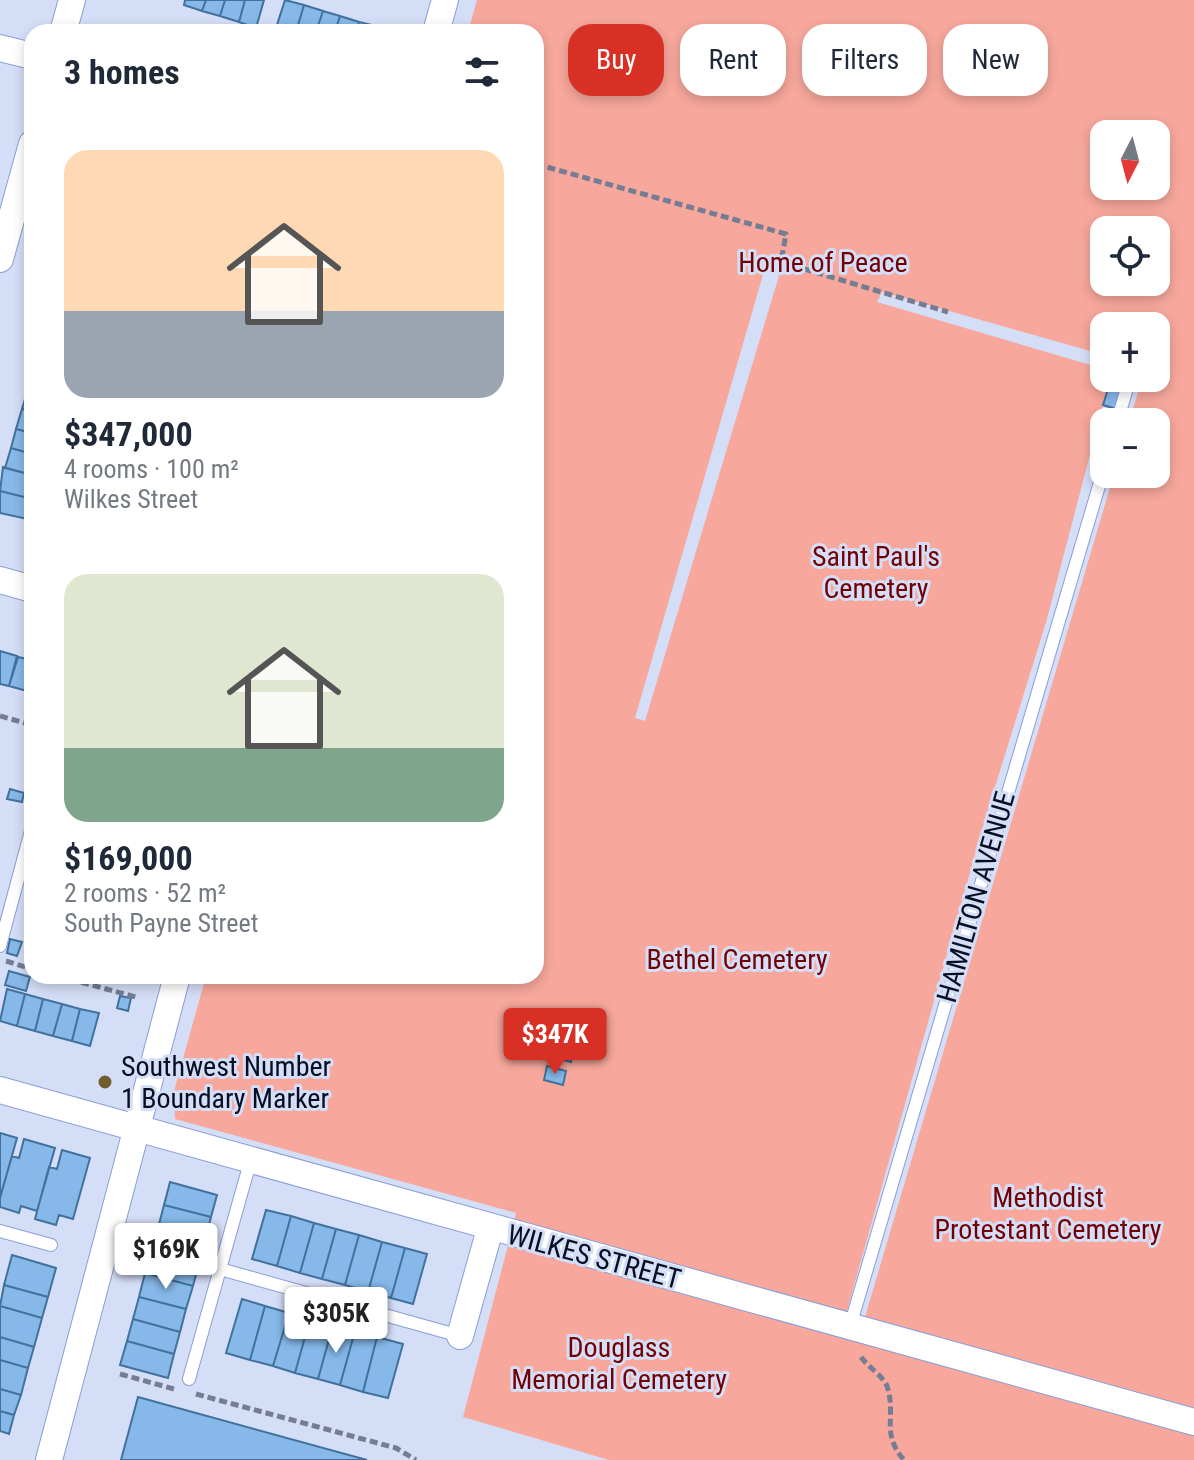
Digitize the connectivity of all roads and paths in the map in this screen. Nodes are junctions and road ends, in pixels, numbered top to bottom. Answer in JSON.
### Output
{"nodes":[{"id":1,"x":72,"y":0,"type":"edge"},
{"id":2,"x":445,"y":0,"type":"edge"},
{"id":3,"x":65,"y":24,"type":"edge"},
{"id":4,"x":438,"y":24,"type":"edge"},
{"id":5,"x":0,"y":48,"type":"edge"},
{"id":6,"x":24,"y":54,"type":"edge"},
{"id":7,"x":544,"y":166,"type":"edge"},
{"id":8,"x":24,"y":173,"type":"edge"},
{"id":9,"x":0,"y":259,"type":"edge"},
{"id":10,"x":948,"y":312,"type":"dead end"},
{"id":11,"x":1099,"y":488,"type":"edge"},
{"id":12,"x":0,"y":580,"type":"edge"},
{"id":13,"x":24,"y":587,"type":"edge"},
{"id":14,"x":0,"y":716,"type":"edge"},
{"id":15,"x":24,"y":723,"type":"edge"},
{"id":16,"x":24,"y":857,"type":"edge"},
{"id":17,"x":0,"y":946,"type":"edge"},
{"id":18,"x":0,"y":959,"type":"edge"},
{"id":19,"x":24,"y":966,"type":"edge"},
{"id":20,"x":88,"y":984,"type":"edge"},
{"id":21,"x":175,"y":984,"type":"edge"},
{"id":22,"x":136,"y":997,"type":"dead end"},
{"id":23,"x":0,"y":1090,"type":"edge"},
{"id":24,"x":138,"y":1126,"type":"junction"},
{"id":25,"x":251,"y":1159,"type":"junction"},
{"id":26,"x":490,"y":1229,"type":"junction"},
{"id":27,"x":0,"y":1231,"type":"edge"},
{"id":28,"x":51,"y":1245,"type":"dead end"},
{"id":29,"x":220,"y":1269,"type":"junction"},
{"id":30,"x":858,"y":1328,"type":"junction"},
{"id":31,"x":460,"y":1336,"type":"joint"},
{"id":32,"x":120,"y":1374,"type":"dead end"},
{"id":33,"x":189,"y":1379,"type":"dead end"},
{"id":34,"x":1192,"y":1422,"type":"edge"},
{"id":35,"x":49,"y":1460,"type":"edge"},
{"id":36,"x":416,"y":1460,"type":"edge"},
{"id":37,"x":904,"y":1460,"type":"edge"}],
"edges":[{"from":1,"to":3,"type":"street"},
{"from":2,"to":4,"type":"street"},
{"from":5,"to":6,"type":"street"},
{"from":7,"to":10,"type":"path"},
{"from":8,"to":9,"type":"street"},
{"from":11,"to":30,"type":"lane","name":"HAMILTON AVENUE"},
{"from":12,"to":13,"type":"street"},
{"from":14,"to":15,"type":"path"},
{"from":16,"to":17,"type":"lane"},
{"from":18,"to":19,"type":"path"},
{"from":20,"to":22,"type":"path"},
{"from":21,"to":24,"type":"street"},
{"from":23,"to":24,"type":"street","name":"WILKES STREET"},
{"from":24,"to":25,"type":"street","name":"WILKES STREET"},
{"from":24,"to":35,"type":"street"},
{"from":25,"to":26,"type":"street","name":"WILKES STREET"},
{"from":25,"to":29,"type":"lane"},
{"from":26,"to":30,"type":"street","name":"WILKES STREET"},
{"from":26,"to":31,"type":"street"},
{"from":27,"to":28,"type":"lane"},
{"from":29,"to":31,"type":"lane"},
{"from":29,"to":33,"type":"lane"},
{"from":30,"to":34,"type":"street","name":"WILKES STREET"},
{"from":30,"to":37,"type":"path"},
{"from":32,"to":36,"type":"path"}]}
